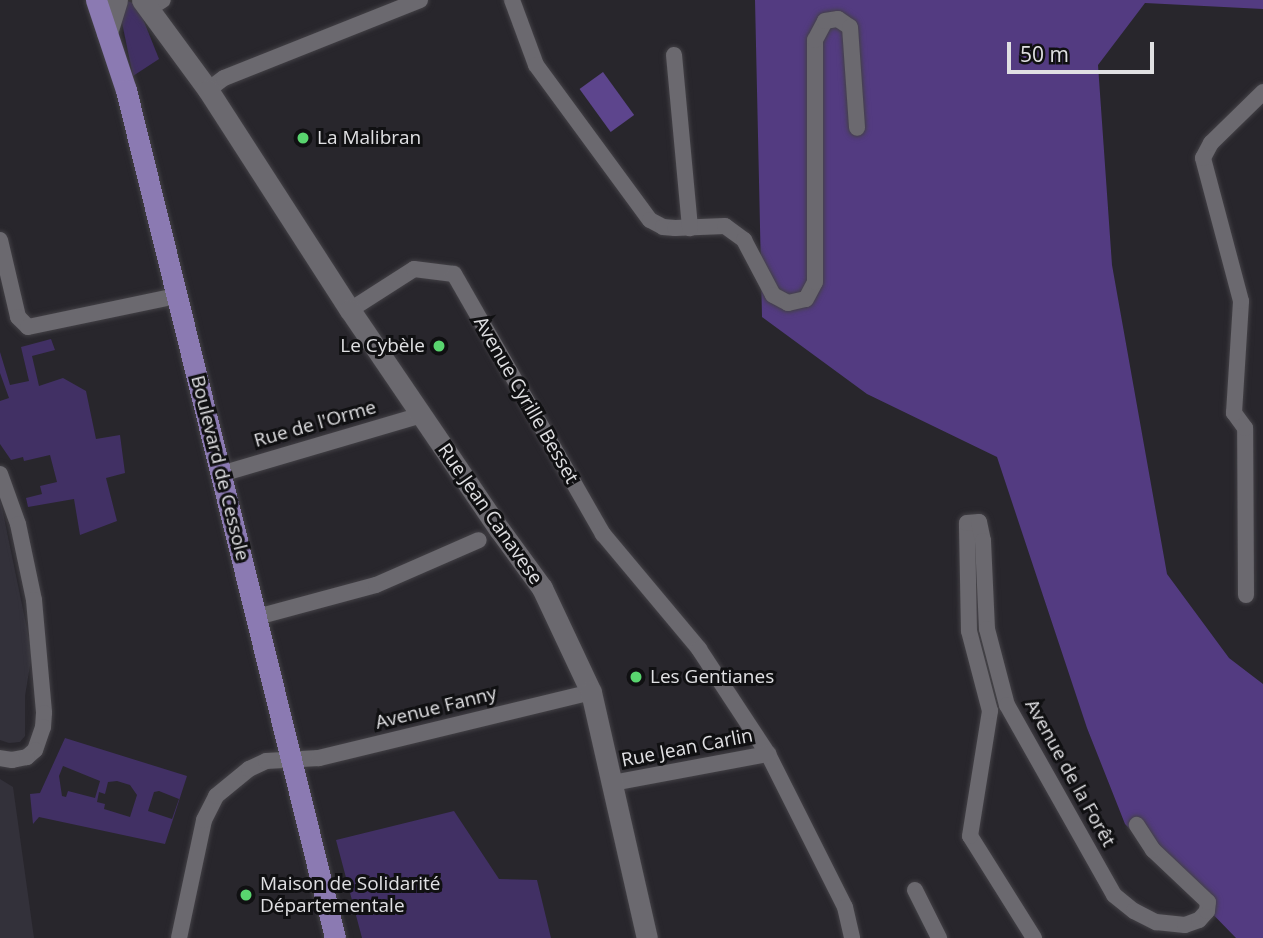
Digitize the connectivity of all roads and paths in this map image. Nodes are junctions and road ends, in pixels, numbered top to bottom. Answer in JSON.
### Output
{"nodes":[{"id":1,"x":96,"y":0,"type":"edge"},
{"id":2,"x":117,"y":0,"type":"edge"},
{"id":3,"x":420,"y":0,"type":"edge"},
{"id":4,"x":512,"y":0,"type":"edge"},
{"id":5,"x":152,"y":3,"type":"edge"},
{"id":6,"x":107,"y":33,"type":"junction"},
{"id":7,"x":674,"y":55,"type":"dead end"},
{"id":8,"x":208,"y":90,"type":"junction"},
{"id":9,"x":1263,"y":92,"type":"edge"},
{"id":10,"x":857,"y":128,"type":"dead end"},
{"id":11,"x":690,"y":228,"type":"junction"},
{"id":12,"x":0,"y":240,"type":"edge"},
{"id":13,"x":177,"y":296,"type":"junction"},
{"id":14,"x":350,"y":310,"type":"junction"},
{"id":15,"x":421,"y":415,"type":"junction"},
{"id":16,"x":0,"y":474,"type":"edge"},
{"id":17,"x":221,"y":474,"type":"junction"},
{"id":18,"x":479,"y":540,"type":"dead end"},
{"id":19,"x":1246,"y":595,"type":"dead end"},
{"id":20,"x":257,"y":617,"type":"junction"},
{"id":21,"x":591,"y":692,"type":"junction"},
{"id":22,"x":768,"y":754,"type":"junction"},
{"id":23,"x":0,"y":758,"type":"edge"},
{"id":24,"x":290,"y":761,"type":"junction"},
{"id":25,"x":613,"y":783,"type":"junction"},
{"id":26,"x":1137,"y":825,"type":"dead end"},
{"id":27,"x":915,"y":890,"type":"dead end"},
{"id":28,"x":180,"y":938,"type":"edge"},
{"id":29,"x":335,"y":938,"type":"edge"},
{"id":30,"x":647,"y":938,"type":"edge"},
{"id":31,"x":852,"y":938,"type":"edge"},
{"id":32,"x":939,"y":938,"type":"edge"},
{"id":33,"x":1034,"y":938,"type":"edge"}],
"edges":[{"from":1,"to":6,"type":"main road","name":"Boulevard de Cessole"},
{"from":2,"to":6,"type":"street"},
{"from":3,"to":8,"type":"street"},
{"from":4,"to":11,"type":"street"},
{"from":5,"to":8,"type":"street"},
{"from":6,"to":13,"type":"main road","name":"Boulevard de Cessole"},
{"from":7,"to":11,"type":"street"},
{"from":8,"to":14,"type":"street"},
{"from":9,"to":19,"type":"street"},
{"from":10,"to":11,"type":"street"},
{"from":12,"to":13,"type":"street"},
{"from":13,"to":17,"type":"main road","name":"Boulevard de Cessole"},
{"from":14,"to":15,"type":"street","name":"Rue Jean Canavese"},
{"from":14,"to":22,"type":"street","name":"Avenue Cyrille Besset"},
{"from":15,"to":17,"type":"street","name":"Rue de l'Orme"},
{"from":15,"to":21,"type":"street","name":"Rue Jean Canavese"},
{"from":16,"to":23,"type":"street"},
{"from":17,"to":20,"type":"main road","name":"Boulevard de Cessole"},
{"from":18,"to":20,"type":"street"},
{"from":20,"to":24,"type":"main road","name":"Boulevard de Cessole"},
{"from":21,"to":24,"type":"street","name":"Avenue Fanny"},
{"from":21,"to":25,"type":"street","name":"Rue Jean Canavese"},
{"from":22,"to":25,"type":"street","name":"Rue Jean Carlin"},
{"from":22,"to":31,"type":"street","name":"Avenue Cyrille Besset"},
{"from":24,"to":28,"type":"street","name":"Avenue Fanny"},
{"from":24,"to":29,"type":"main road","name":"Boulevard de Cessole"},
{"from":25,"to":30,"type":"street","name":"Rue Jean Canavese"},
{"from":26,"to":33,"type":"street","name":"Avenue de la Forêt"},
{"from":27,"to":32,"type":"street"}]}
